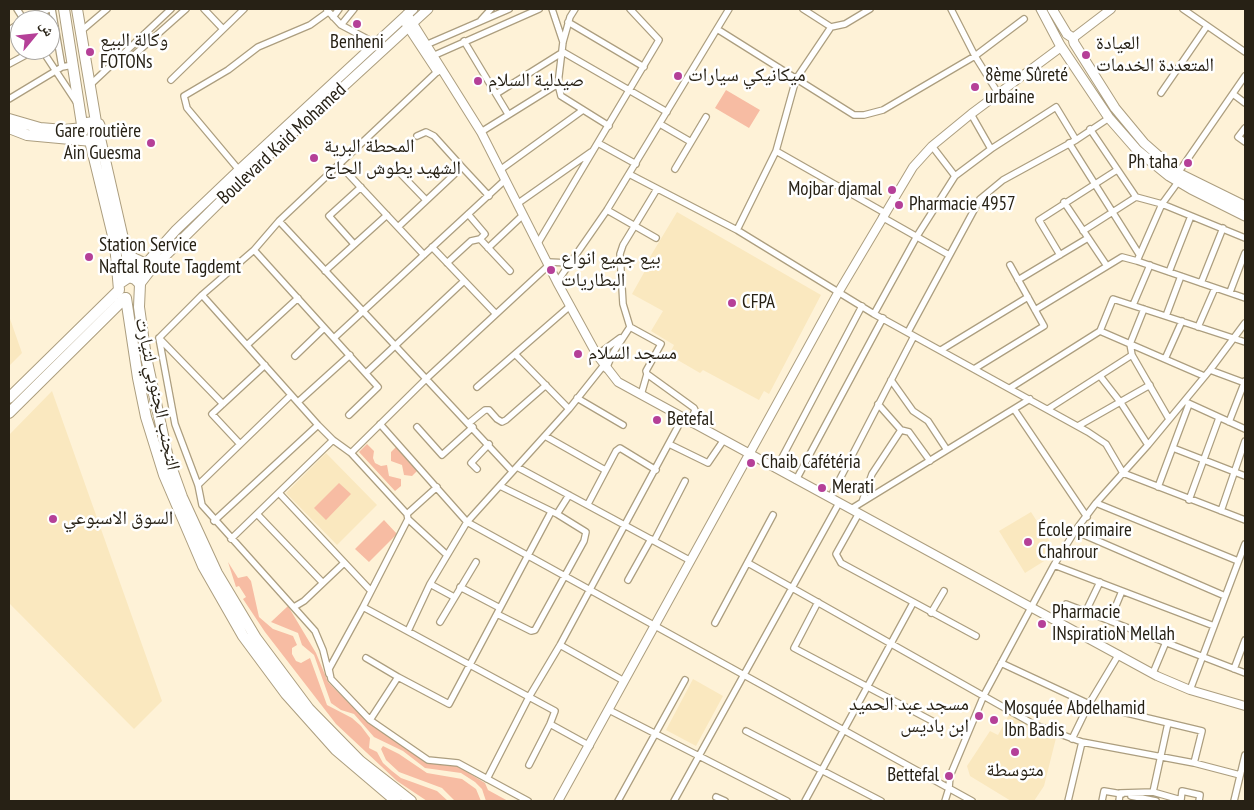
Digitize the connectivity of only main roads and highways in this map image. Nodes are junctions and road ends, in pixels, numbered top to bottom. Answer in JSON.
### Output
{"nodes":[{"id":1,"x":64,"y":9,"type":"edge"},
{"id":2,"x":76,"y":9,"type":"edge"},
{"id":3,"x":428,"y":9,"type":"edge"},
{"id":4,"x":1041,"y":9,"type":"edge"},
{"id":5,"x":1052,"y":9,"type":"edge"},
{"id":6,"x":407,"y":14,"type":"edge"},
{"id":7,"x":1072,"y":38,"type":"junction"},
{"id":8,"x":1062,"y":46,"type":"junction"},
{"id":9,"x":9,"y":119,"type":"edge"},
{"id":10,"x":96,"y":122,"type":"junction"},
{"id":11,"x":9,"y":128,"type":"edge"},
{"id":12,"x":83,"y":128,"type":"junction"},
{"id":13,"x":95,"y":140,"type":"junction"},
{"id":14,"x":1174,"y":174,"type":"junction"},
{"id":15,"x":1245,"y":206,"type":"edge"},
{"id":16,"x":1245,"y":216,"type":"edge"},
{"id":17,"x":124,"y":246,"type":"junction"},
{"id":18,"x":146,"y":264,"type":"junction"},
{"id":19,"x":136,"y":283,"type":"junction"},
{"id":20,"x":123,"y":292,"type":"junction"},
{"id":21,"x":105,"y":318,"type":"junction"},
{"id":22,"x":130,"y":329,"type":"junction"},
{"id":23,"x":9,"y":398,"type":"edge"},
{"id":24,"x":9,"y":413,"type":"edge"},
{"id":25,"x":396,"y":801,"type":"edge"},
{"id":26,"x":411,"y":801,"type":"edge"}],
"edges":[{"from":1,"to":12,"type":"highway"},
{"from":2,"to":10,"type":"highway"},
{"from":3,"to":19,"type":"main road","name":"Boulevard Kaid Mohamed"},
{"from":4,"to":8,"type":"main road"},
{"from":5,"to":7,"type":"main road"},
{"from":6,"to":18,"type":"main road","name":"Boulevard Kaid Mohamed"},
{"from":7,"to":8,"type":"main road"},
{"from":7,"to":8,"type":"main road"},
{"from":7,"to":14,"type":"main road"},
{"from":8,"to":14,"type":"main road"},
{"from":9,"to":12,"type":"highway"},
{"from":10,"to":12,"type":"highway"},
{"from":10,"to":13,"type":"highway"},
{"from":11,"to":13,"type":"highway"},
{"from":12,"to":13,"type":"highway"},
{"from":13,"to":17,"type":"highway","name":"التجنب الجنوبي لتيارت"},
{"from":13,"to":20,"type":"highway","name":"التجنب الجنوبي لتيارت"},
{"from":14,"to":15,"type":"main road"},
{"from":14,"to":16,"type":"main road"},
{"from":17,"to":18,"type":"highway"},
{"from":17,"to":19,"type":"highway","name":"التجنب الجنوبي لتيارت"},
{"from":18,"to":19,"type":"main road","name":"Boulevard Kaid Mohamed"},
{"from":19,"to":20,"type":"highway"},
{"from":19,"to":20,"type":"highway"},
{"from":19,"to":26,"type":"highway","name":"التجنب الجنوبي لتيارت"},
{"from":20,"to":21,"type":"highway"},
{"from":20,"to":22,"type":"highway","name":"التجنب الجنوبي لتيارت"},
{"from":20,"to":23,"type":"highway"},
{"from":21,"to":22,"type":"highway"},
{"from":21,"to":24,"type":"highway"},
{"from":22,"to":25,"type":"highway","name":"التجنب الجنوبي لتيارت"}]}
